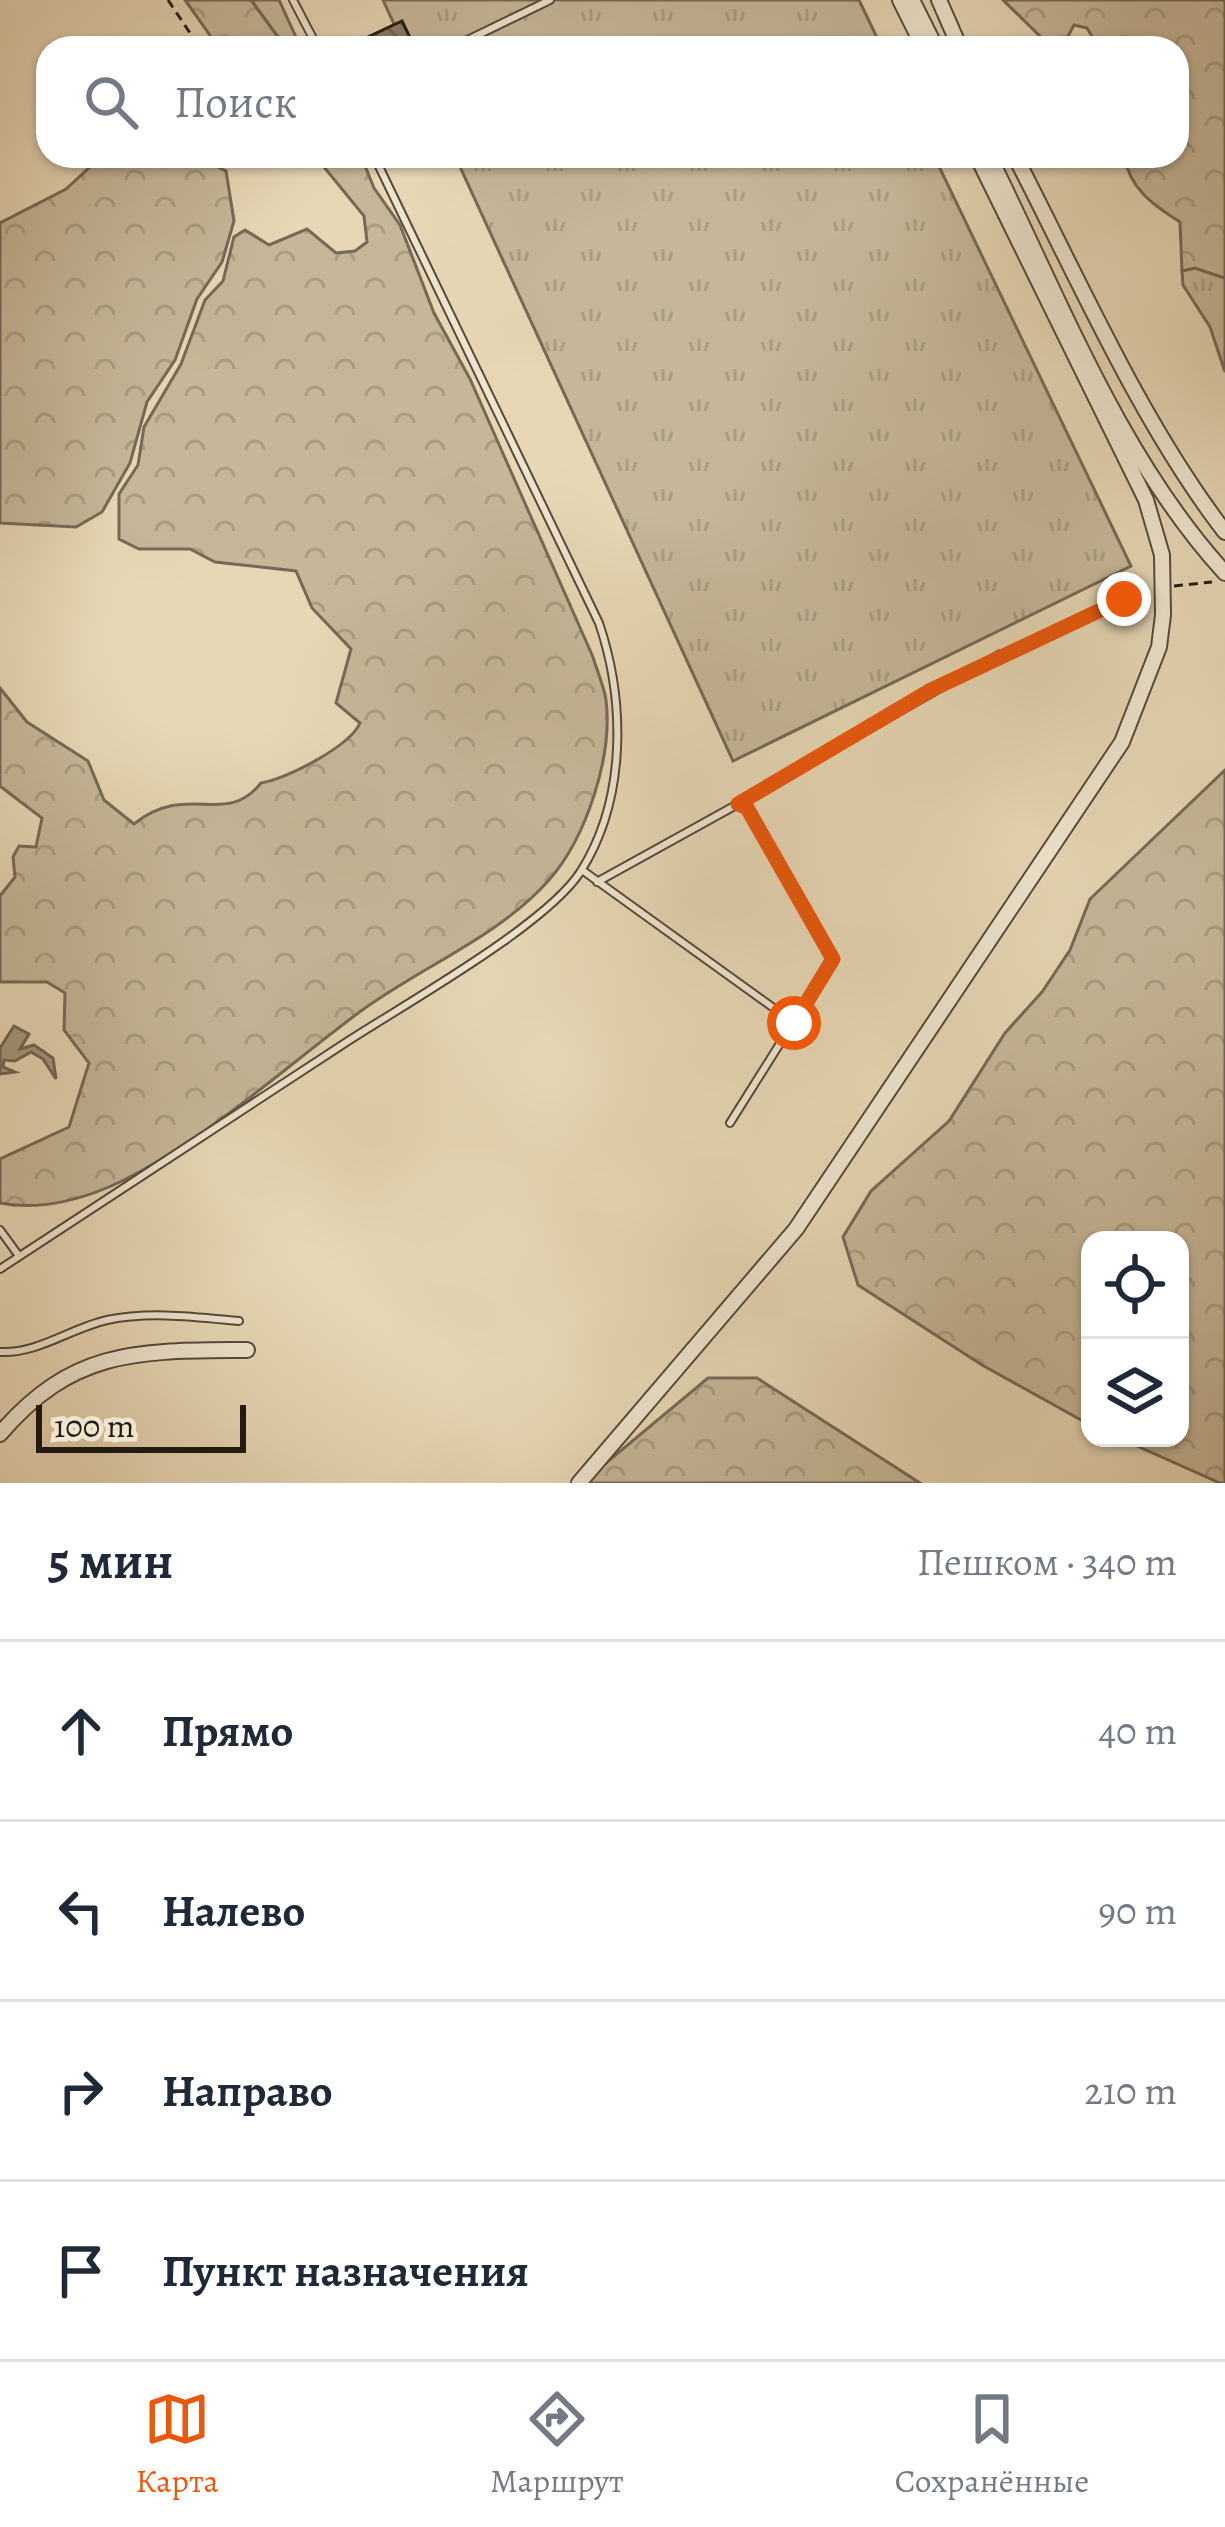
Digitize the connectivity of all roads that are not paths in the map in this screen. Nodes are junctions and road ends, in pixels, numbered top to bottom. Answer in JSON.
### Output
{"nodes":[{"id":1,"x":293,"y":0,"type":"edge"},
{"id":2,"x":550,"y":0,"type":"edge"},
{"id":3,"x":900,"y":0,"type":"edge"},
{"id":4,"x":912,"y":0,"type":"edge"},
{"id":5,"x":938,"y":0,"type":"edge"},
{"id":6,"x":312,"y":36,"type":"edge"},
{"id":7,"x":476,"y":36,"type":"edge"},
{"id":8,"x":918,"y":36,"type":"edge"},
{"id":9,"x":930,"y":36,"type":"edge"},
{"id":10,"x":954,"y":36,"type":"edge"},
{"id":11,"x":380,"y":168,"type":"edge"},
{"id":12,"x":983,"y":168,"type":"edge"},
{"id":13,"x":995,"y":168,"type":"edge"},
{"id":14,"x":1021,"y":168,"type":"edge"},
{"id":15,"x":1225,"y":532,"type":"edge"},
{"id":16,"x":1225,"y":576,"type":"edge"},
{"id":17,"x":1000,"y":654,"type":"road end"},
{"id":18,"x":738,"y":804,"type":"junction"},
{"id":19,"x":581,"y":870,"type":"junction"},
{"id":20,"x":597,"y":881,"type":"junction"},
{"id":21,"x":794,"y":1023,"type":"junction"},
{"id":22,"x":730,"y":1123,"type":"dead end"},
{"id":23,"x":0,"y":1230,"type":"edge"},
{"id":24,"x":19,"y":1256,"type":"junction"},
{"id":25,"x":0,"y":1269,"type":"edge"},
{"id":26,"x":239,"y":1321,"type":"dead end"},
{"id":27,"x":247,"y":1350,"type":"dead end"},
{"id":28,"x":0,"y":1352,"type":"edge"},
{"id":29,"x":0,"y":1434,"type":"edge"},
{"id":30,"x":579,"y":1483,"type":"edge"}],
"edges":[{"from":1,"to":6,"type":"lane"},
{"from":2,"to":7,"type":"lane"},
{"from":3,"to":8,"type":"street"},
{"from":4,"to":9,"type":"street"},
{"from":5,"to":10,"type":"street"},
{"from":11,"to":19,"type":"lane"},
{"from":12,"to":30,"type":"street"},
{"from":13,"to":16,"type":"street"},
{"from":14,"to":15,"type":"street"},
{"from":17,"to":18,"type":"lane"},
{"from":18,"to":20,"type":"lane"},
{"from":18,"to":21,"type":"lane"},
{"from":19,"to":20,"type":"lane"},
{"from":19,"to":24,"type":"lane"},
{"from":20,"to":21,"type":"lane"},
{"from":21,"to":22,"type":"lane"},
{"from":23,"to":24,"type":"lane"},
{"from":24,"to":25,"type":"lane"},
{"from":26,"to":28,"type":"lane"},
{"from":27,"to":29,"type":"street"}]}
